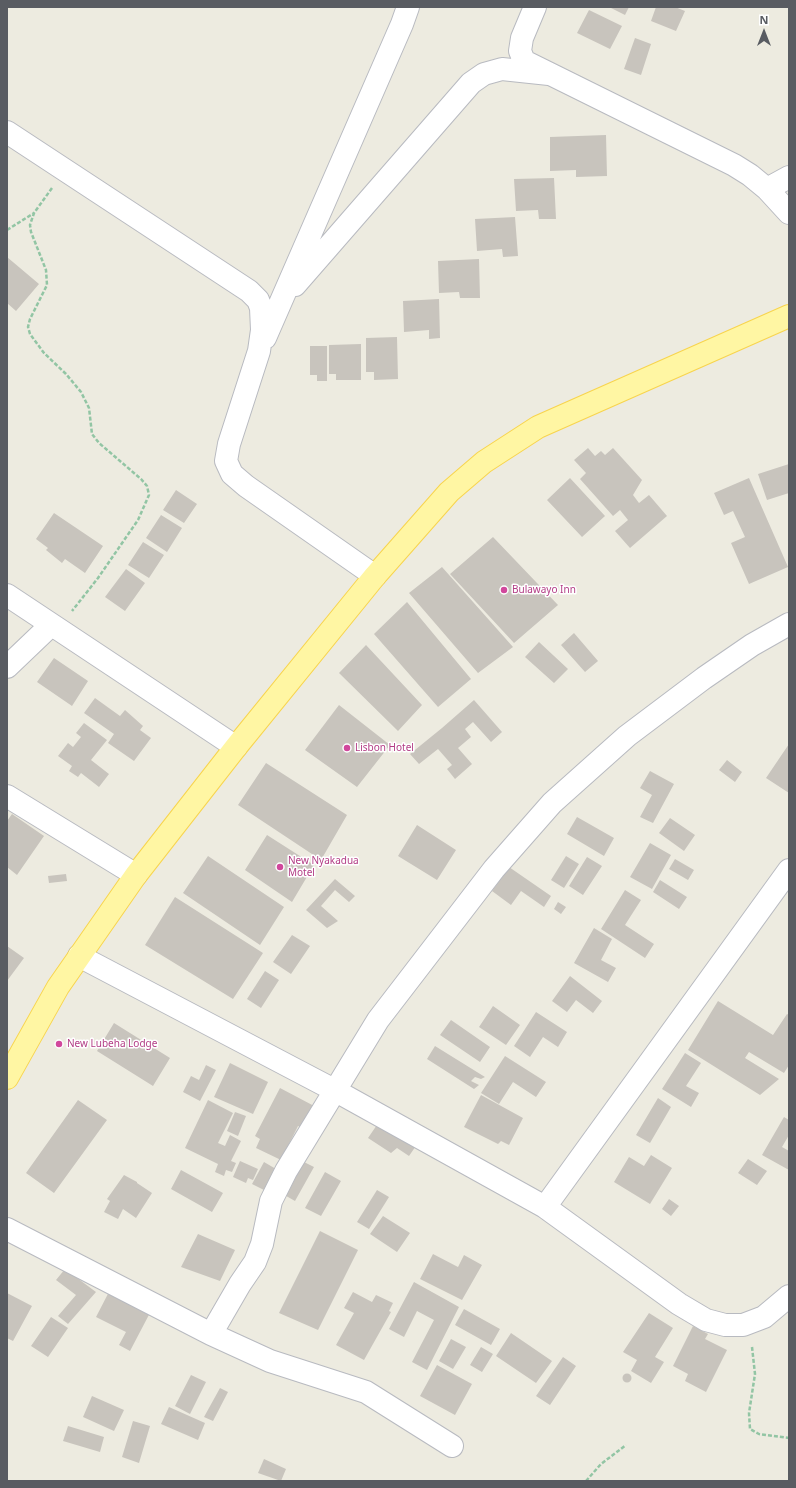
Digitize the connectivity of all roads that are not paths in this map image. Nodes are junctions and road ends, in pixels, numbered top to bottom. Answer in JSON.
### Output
{"nodes":[{"id":1,"x":408,"y":7,"type":"edge"},
{"id":2,"x":535,"y":7,"type":"edge"},
{"id":3,"x":549,"y":74,"type":"junction"},
{"id":4,"x":7,"y":132,"type":"edge"},
{"id":5,"x":789,"y":177,"type":"edge"},
{"id":6,"x":767,"y":189,"type":"junction"},
{"id":7,"x":789,"y":213,"type":"edge"},
{"id":8,"x":281,"y":301,"type":"junction"},
{"id":9,"x":789,"y":316,"type":"edge"},
{"id":10,"x":259,"y":351,"type":"junction"},
{"id":11,"x":375,"y":576,"type":"junction"},
{"id":12,"x":7,"y":595,"type":"edge"},
{"id":13,"x":789,"y":624,"type":"edge"},
{"id":14,"x":54,"y":628,"type":"junction"},
{"id":15,"x":7,"y":667,"type":"edge"},
{"id":16,"x":236,"y":747,"type":"junction"},
{"id":17,"x":7,"y":796,"type":"edge"},
{"id":18,"x":789,"y":870,"type":"edge"},
{"id":19,"x":136,"y":875,"type":"junction"},
{"id":20,"x":80,"y":956,"type":"junction"},
{"id":21,"x":7,"y":1078,"type":"edge"},
{"id":22,"x":336,"y":1092,"type":"junction"},
{"id":23,"x":545,"y":1207,"type":"junction"},
{"id":24,"x":7,"y":1229,"type":"edge"},
{"id":25,"x":789,"y":1296,"type":"edge"},
{"id":26,"x":211,"y":1334,"type":"junction"},
{"id":27,"x":452,"y":1446,"type":"dead end"}],
"edges":[{"from":1,"to":8,"type":"street"},
{"from":2,"to":3,"type":"street"},
{"from":3,"to":6,"type":"street"},
{"from":3,"to":8,"type":"street"},
{"from":4,"to":10,"type":"street"},
{"from":5,"to":6,"type":"street"},
{"from":6,"to":7,"type":"street"},
{"from":8,"to":10,"type":"street"},
{"from":9,"to":11,"type":"main road"},
{"from":10,"to":11,"type":"street"},
{"from":11,"to":16,"type":"main road"},
{"from":12,"to":14,"type":"street"},
{"from":13,"to":22,"type":"street"},
{"from":14,"to":15,"type":"street"},
{"from":14,"to":16,"type":"street"},
{"from":16,"to":19,"type":"main road"},
{"from":17,"to":19,"type":"street"},
{"from":18,"to":23,"type":"street"},
{"from":19,"to":20,"type":"main road"},
{"from":20,"to":21,"type":"main road"},
{"from":20,"to":22,"type":"street"},
{"from":22,"to":23,"type":"street"},
{"from":22,"to":26,"type":"street"},
{"from":23,"to":25,"type":"street"},
{"from":24,"to":26,"type":"street"},
{"from":26,"to":27,"type":"street"}]}
